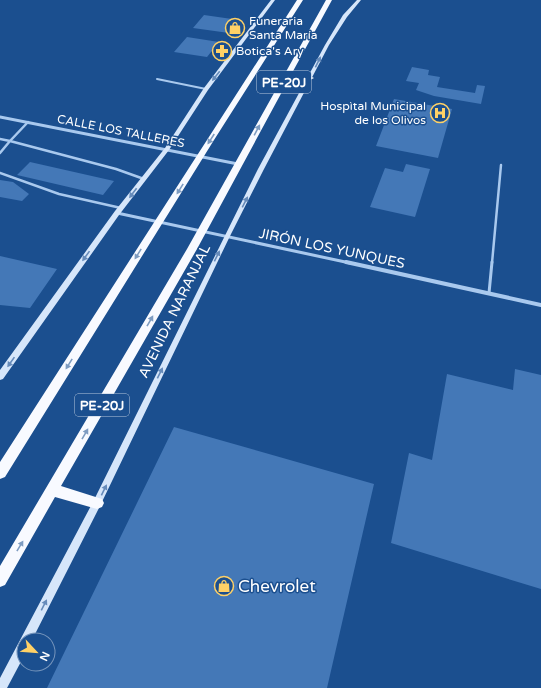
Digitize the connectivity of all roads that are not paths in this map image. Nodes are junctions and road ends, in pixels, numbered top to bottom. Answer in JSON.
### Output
{"nodes":[{"id":1,"x":273,"y":0,"type":"edge"},
{"id":2,"x":300,"y":0,"type":"edge"},
{"id":3,"x":329,"y":0,"type":"edge"},
{"id":4,"x":359,"y":0,"type":"edge"},
{"id":5,"x":288,"y":75,"type":"junction"},
{"id":6,"x":310,"y":78,"type":"junction"},
{"id":7,"x":157,"y":80,"type":"dead end"},
{"id":8,"x":206,"y":89,"type":"junction"},
{"id":9,"x":0,"y":116,"type":"edge"},
{"id":10,"x":28,"y":122,"type":"junction"},
{"id":11,"x":0,"y":139,"type":"edge"},
{"id":12,"x":10,"y":141,"type":"junction"},
{"id":13,"x":167,"y":149,"type":"junction"},
{"id":14,"x":0,"y":153,"type":"edge"},
{"id":15,"x":200,"y":156,"type":"junction"},
{"id":16,"x":238,"y":164,"type":"junction"},
{"id":17,"x":501,"y":164,"type":"dead end"},
{"id":18,"x":0,"y":173,"type":"edge"},
{"id":19,"x":144,"y":179,"type":"junction"},
{"id":20,"x":120,"y":211,"type":"junction"},
{"id":21,"x":159,"y":221,"type":"junction"},
{"id":22,"x":202,"y":230,"type":"junction"},
{"id":23,"x":227,"y":236,"type":"junction"},
{"id":24,"x":489,"y":294,"type":"junction"},
{"id":25,"x":541,"y":305,"type":"edge"},
{"id":26,"x":0,"y":377,"type":"edge"},
{"id":27,"x":0,"y":472,"type":"edge"},
{"id":28,"x":53,"y":490,"type":"junction"},
{"id":29,"x":97,"y":503,"type":"junction"},
{"id":30,"x":0,"y":580,"type":"edge"},
{"id":31,"x":30,"y":632,"type":"edge"},
{"id":32,"x":16,"y":659,"type":"edge"},
{"id":33,"x":1,"y":688,"type":"edge"}],
"edges":[{"from":1,"to":8,"type":"main road","one_way":true},
{"from":2,"to":15,"type":"highway","number":"PE-20J","one_way":true},
{"from":3,"to":5,"type":"highway","name":"AVENIDA NARANJAL","number":"PE-20J"},
{"from":6,"to":4,"type":"main road","name":"AVENIDA NARANJAL","one_way":true},
{"from":5,"to":6,"type":"highway"},
{"from":16,"to":5,"type":"highway","name":"AVENIDA NARANJAL","number":"PE-20J","one_way":true},
{"from":23,"to":6,"type":"main road","name":"AVENIDA NARANJAL","one_way":true},
{"from":7,"to":8,"type":"lane"},
{"from":8,"to":13,"type":"main road"},
{"from":9,"to":10,"type":"street","name":"CALLE LOS TALLERES"},
{"from":10,"to":12,"type":"lane"},
{"from":10,"to":13,"type":"street","name":"CALLE LOS TALLERES"},
{"from":11,"to":12,"type":"lane"},
{"from":12,"to":14,"type":"lane"},
{"from":12,"to":19,"type":"lane"},
{"from":13,"to":15,"type":"street","name":"CALLE LOS TALLERES"},
{"from":13,"to":19,"type":"main road"},
{"from":15,"to":16,"type":"street","name":"CALLE LOS TALLERES"},
{"from":15,"to":21,"type":"highway","number":"PE-20J","one_way":true},
{"from":16,"to":22,"type":"highway","name":"AVENIDA NARANJAL","number":"PE-20J"},
{"from":17,"to":24,"type":"lane"},
{"from":18,"to":20,"type":"lane"},
{"from":19,"to":20,"type":"main road","one_way":true},
{"from":20,"to":21,"type":"street","name":"JIRÓN LOS YUNQUES"},
{"from":20,"to":26,"type":"main road","one_way":true},
{"from":21,"to":22,"type":"street","name":"JIRÓN LOS YUNQUES"},
{"from":21,"to":27,"type":"highway","number":"PE-20J","one_way":true},
{"from":22,"to":23,"type":"street","name":"JIRÓN LOS YUNQUES"},
{"from":28,"to":22,"type":"highway","name":"AVENIDA NARANJAL","number":"PE-20J","one_way":true},
{"from":23,"to":24,"type":"street","name":"JIRÓN LOS YUNQUES"},
{"from":29,"to":23,"type":"main road","name":"AVENIDA NARANJAL","one_way":true},
{"from":24,"to":25,"type":"street","name":"JIRÓN LOS YUNQUES"},
{"from":28,"to":29,"type":"highway"},
{"from":30,"to":28,"type":"highway","name":"AVENIDA NARANJAL","number":"PE-20J","one_way":true},
{"from":31,"to":29,"type":"main road","name":"AVENIDA NARANJAL","one_way":true},
{"from":32,"to":33,"type":"main road"}]}
